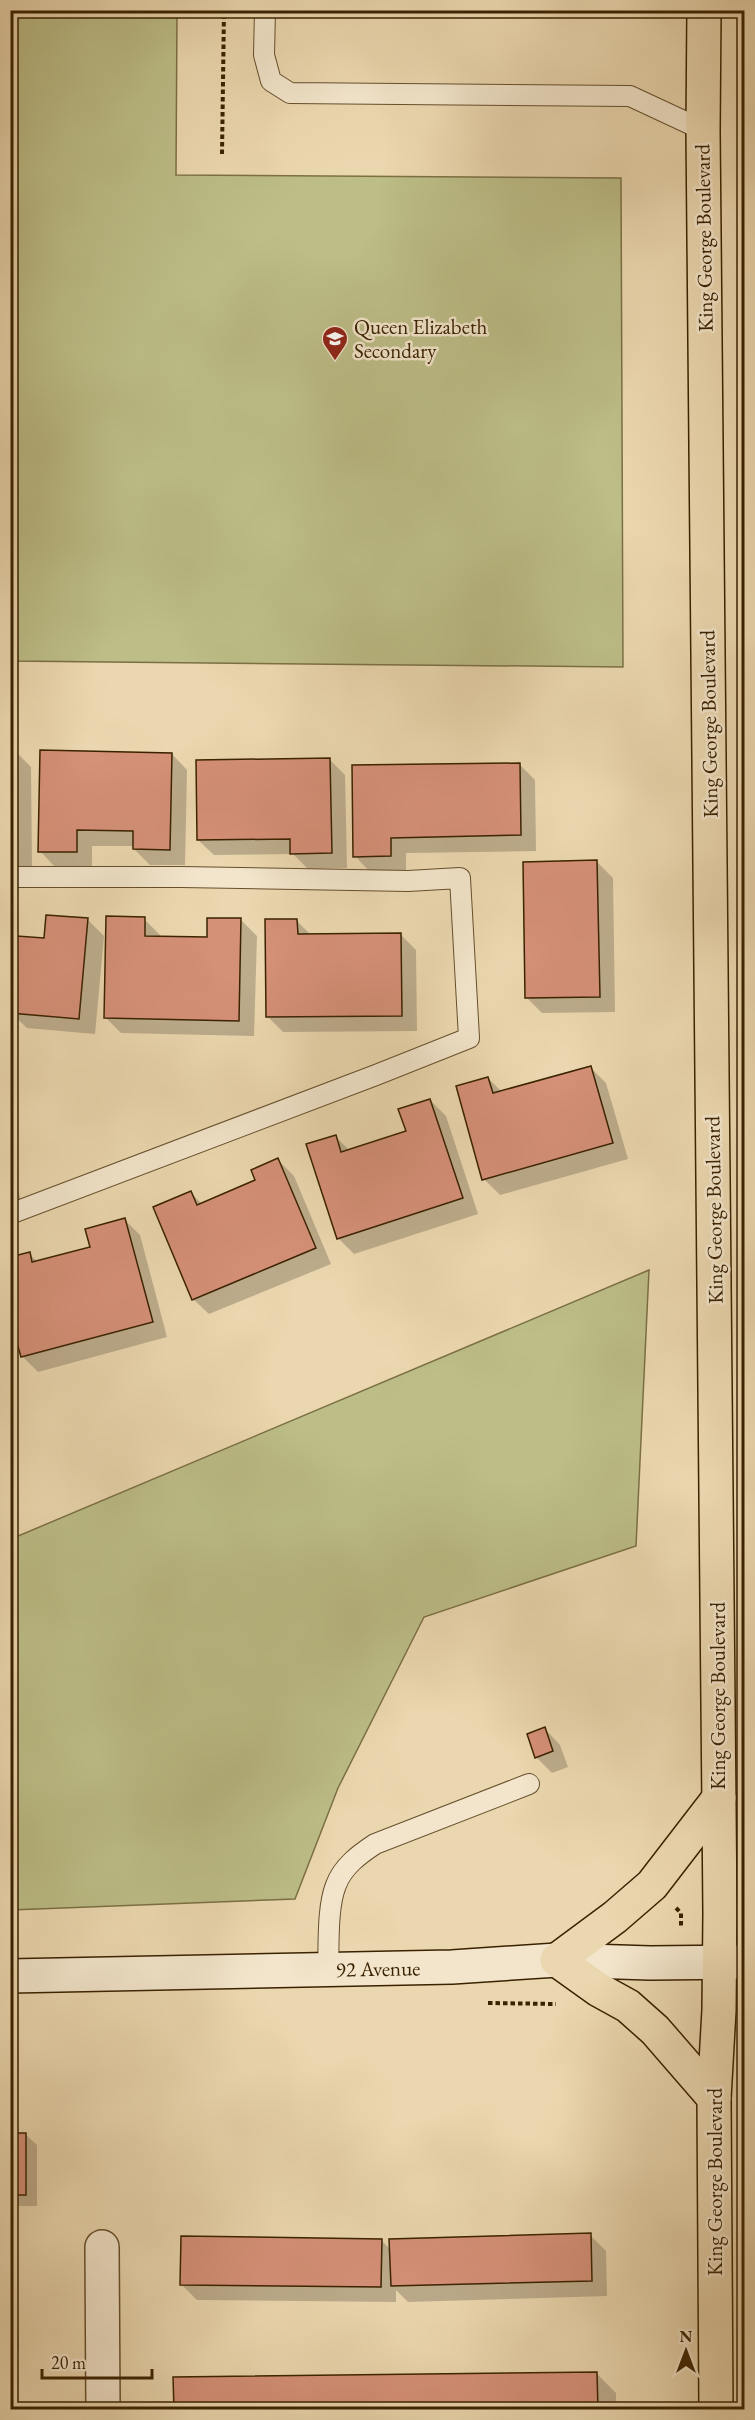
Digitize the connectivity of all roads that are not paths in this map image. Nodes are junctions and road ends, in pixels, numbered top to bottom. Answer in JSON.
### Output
{"nodes":[{"id":1,"x":265,"y":10,"type":"edge"},
{"id":2,"x":704,"y":10,"type":"edge"},
{"id":3,"x":703,"y":130,"type":"junction"},
{"id":4,"x":10,"y":877,"type":"edge"},
{"id":5,"x":10,"y":1214,"type":"edge"},
{"id":6,"x":529,"y":1784,"type":"dead end"},
{"id":7,"x":719,"y":1798,"type":"junction"},
{"id":8,"x":557,"y":1960,"type":"junction"},
{"id":9,"x":732,"y":1962,"type":"edge"},
{"id":10,"x":327,"y":1970,"type":"junction"},
{"id":11,"x":10,"y":1976,"type":"edge"},
{"id":12,"x":714,"y":2098,"type":"junction"},
{"id":13,"x":102,"y":2247,"type":"dead end"},
{"id":14,"x":103,"y":2409,"type":"edge"},
{"id":15,"x":716,"y":2409,"type":"edge"}],
"edges":[{"from":1,"to":3,"type":"lane"},
{"from":2,"to":3,"type":"main road","name":"King George Boulevard"},
{"from":3,"to":7,"type":"main road","name":"King George Boulevard"},
{"from":4,"to":5,"type":"lane"},
{"from":6,"to":10,"type":"lane"},
{"from":7,"to":8,"type":"main road"},
{"from":7,"to":9,"type":"main road","name":"King George Boulevard"},
{"from":8,"to":9,"type":"main road","name":"92 Avenue"},
{"from":8,"to":10,"type":"main road","name":"92 Avenue"},
{"from":8,"to":12,"type":"main road"},
{"from":9,"to":12,"type":"main road","name":"King George Boulevard"},
{"from":10,"to":11,"type":"main road","name":"92 Avenue"},
{"from":12,"to":15,"type":"main road","name":"King George Boulevard"},
{"from":13,"to":14,"type":"main road"}]}
